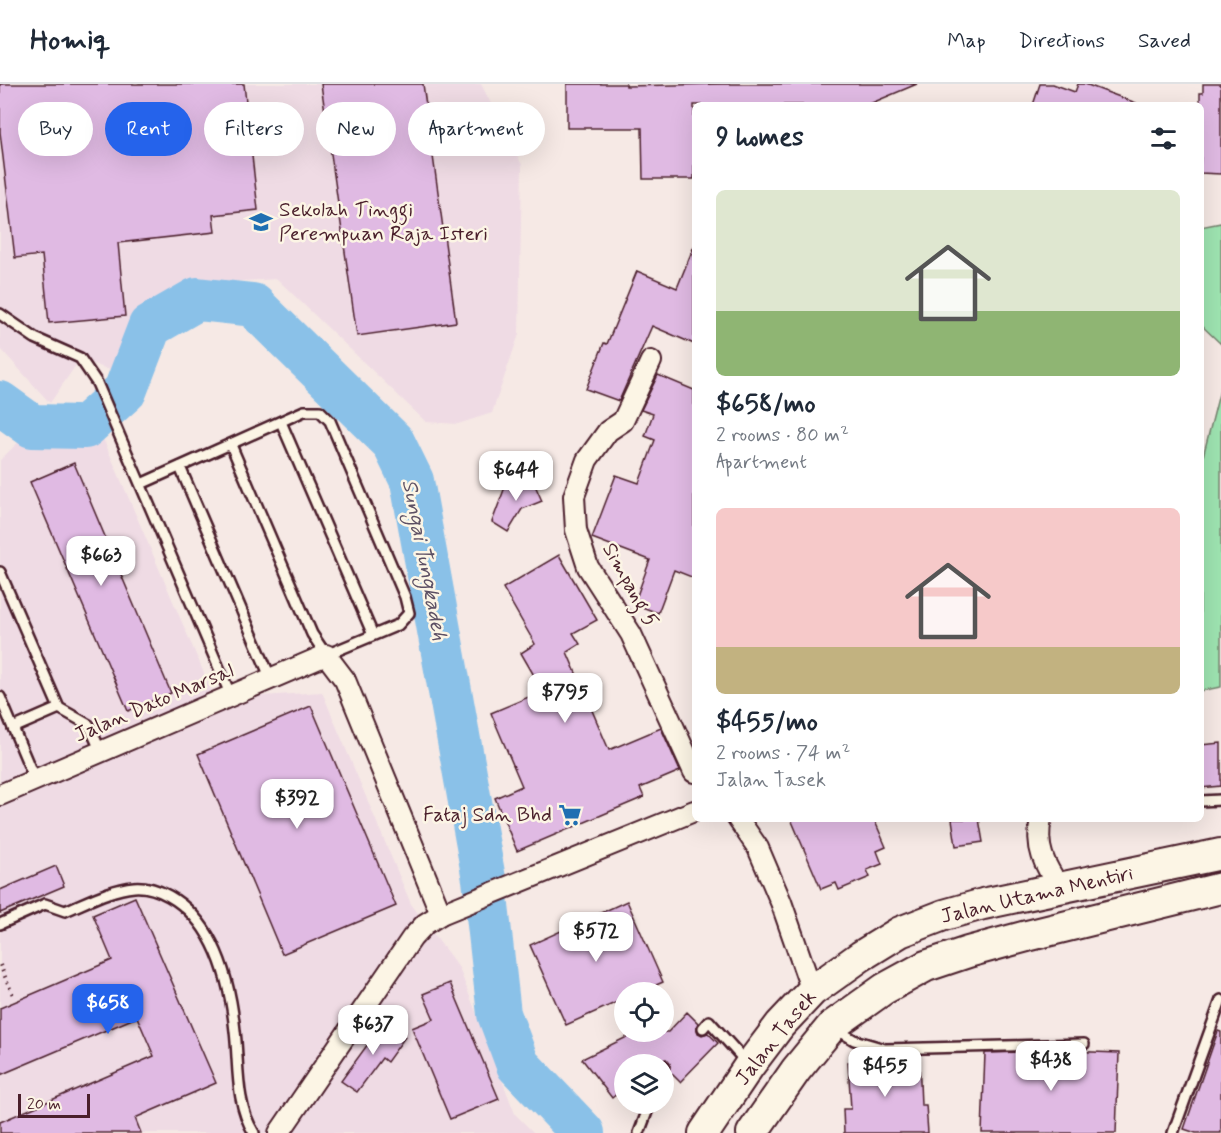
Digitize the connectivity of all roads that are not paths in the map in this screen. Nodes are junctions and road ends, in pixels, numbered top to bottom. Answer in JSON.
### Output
{"nodes":[{"id":1,"x":0,"y":314,"type":"edge"},
{"id":2,"x":651,"y":361,"type":"dead end"},
{"id":3,"x":281,"y":422,"type":"junction"},
{"id":4,"x":231,"y":445,"type":"junction"},
{"id":5,"x":180,"y":467,"type":"junction"},
{"id":6,"x":141,"y":484,"type":"junction"},
{"id":7,"x":0,"y":572,"type":"edge"},
{"id":8,"x":373,"y":635,"type":"junction"},
{"id":9,"x":326,"y":655,"type":"junction"},
{"id":10,"x":271,"y":679,"type":"junction"},
{"id":11,"x":231,"y":696,"type":"junction"},
{"id":12,"x":0,"y":697,"type":"edge"},
{"id":13,"x":59,"y":708,"type":"junction"},
{"id":14,"x":13,"y":728,"type":"junction"},
{"id":15,"x":101,"y":752,"type":"junction"},
{"id":16,"x":692,"y":768,"type":"edge"},
{"id":17,"x":35,"y":780,"type":"junction"},
{"id":18,"x":0,"y":795,"type":"edge"},
{"id":19,"x":1221,"y":800,"type":"edge"},
{"id":20,"x":1204,"y":801,"type":"edge"},
{"id":21,"x":692,"y":812,"type":"edge"},
{"id":22,"x":740,"y":822,"type":"edge"},
{"id":23,"x":1040,"y":822,"type":"edge"},
{"id":24,"x":1221,"y":854,"type":"edge"},
{"id":25,"x":1060,"y":888,"type":"junction"},
{"id":26,"x":1221,"y":888,"type":"edge"},
{"id":27,"x":441,"y":914,"type":"junction"},
{"id":28,"x":0,"y":924,"type":"edge"},
{"id":29,"x":861,"y":956,"type":"joint"},
{"id":30,"x":884,"y":989,"type":"joint"},
{"id":31,"x":812,"y":991,"type":"junction"},
{"id":32,"x":1221,"y":1000,"type":"edge"},
{"id":33,"x":832,"y":1026,"type":"junction"},
{"id":34,"x":703,"y":1028,"type":"dead end"},
{"id":35,"x":1084,"y":1044,"type":"dead end"},
{"id":36,"x":749,"y":1066,"type":"junction"},
{"id":37,"x":646,"y":1114,"type":"edge"},
{"id":38,"x":254,"y":1133,"type":"edge"},
{"id":39,"x":279,"y":1133,"type":"edge"},
{"id":40,"x":639,"y":1133,"type":"edge"},
{"id":41,"x":704,"y":1133,"type":"edge"},
{"id":42,"x":752,"y":1133,"type":"edge"},
{"id":43,"x":1173,"y":1133,"type":"edge"}],
"edges":[{"from":1,"to":6,"type":"lane"},
{"from":2,"to":16,"type":"street","name":"Simpang 5"},
{"from":3,"to":4,"type":"lane"},
{"from":3,"to":8,"type":"lane"},
{"from":3,"to":8,"type":"lane"},
{"from":4,"to":5,"type":"lane"},
{"from":4,"to":9,"type":"lane"},
{"from":5,"to":6,"type":"lane"},
{"from":5,"to":10,"type":"lane"},
{"from":6,"to":11,"type":"lane"},
{"from":7,"to":13,"type":"lane"},
{"from":8,"to":9,"type":"lane"},
{"from":9,"to":10,"type":"street","name":"Jalan Dato Marsal"},
{"from":9,"to":27,"type":"street"},
{"from":10,"to":11,"type":"street","name":"Jalan Dato Marsal"},
{"from":11,"to":15,"type":"street","name":"Jalan Dato Marsal"},
{"from":12,"to":14,"type":"lane"},
{"from":13,"to":14,"type":"lane"},
{"from":13,"to":15,"type":"lane"},
{"from":14,"to":17,"type":"lane"},
{"from":15,"to":17,"type":"street","name":"Jalan Dato Marsal"},
{"from":17,"to":18,"type":"street","name":"Jalan Dato Marsal"},
{"from":19,"to":20,"type":"lane"},
{"from":21,"to":27,"type":"street"},
{"from":22,"to":31,"type":"street"},
{"from":23,"to":25,"type":"street"},
{"from":24,"to":25,"type":"main road","name":"Jalan Utama Mentiri"},
{"from":25,"to":29,"type":"main road","name":"Jalan Utama Mentiri"},
{"from":26,"to":30,"type":"main road","name":"Jalan Utama Mentiri"},
{"from":27,"to":39,"type":"street"},
{"from":28,"to":38,"type":"lane"},
{"from":29,"to":31,"type":"main road","name":"Jalan Tasek"},
{"from":30,"to":33,"type":"main road","name":"Jalan Tasek"},
{"from":31,"to":36,"type":"main road","name":"Jalan Tasek"},
{"from":32,"to":43,"type":"lane"},
{"from":33,"to":35,"type":"lane"},
{"from":33,"to":42,"type":"main road","name":"Jalan Tasek"},
{"from":34,"to":36,"type":"lane"},
{"from":36,"to":41,"type":"main road","name":"Jalan Tasek"},
{"from":37,"to":40,"type":"lane"}]}
